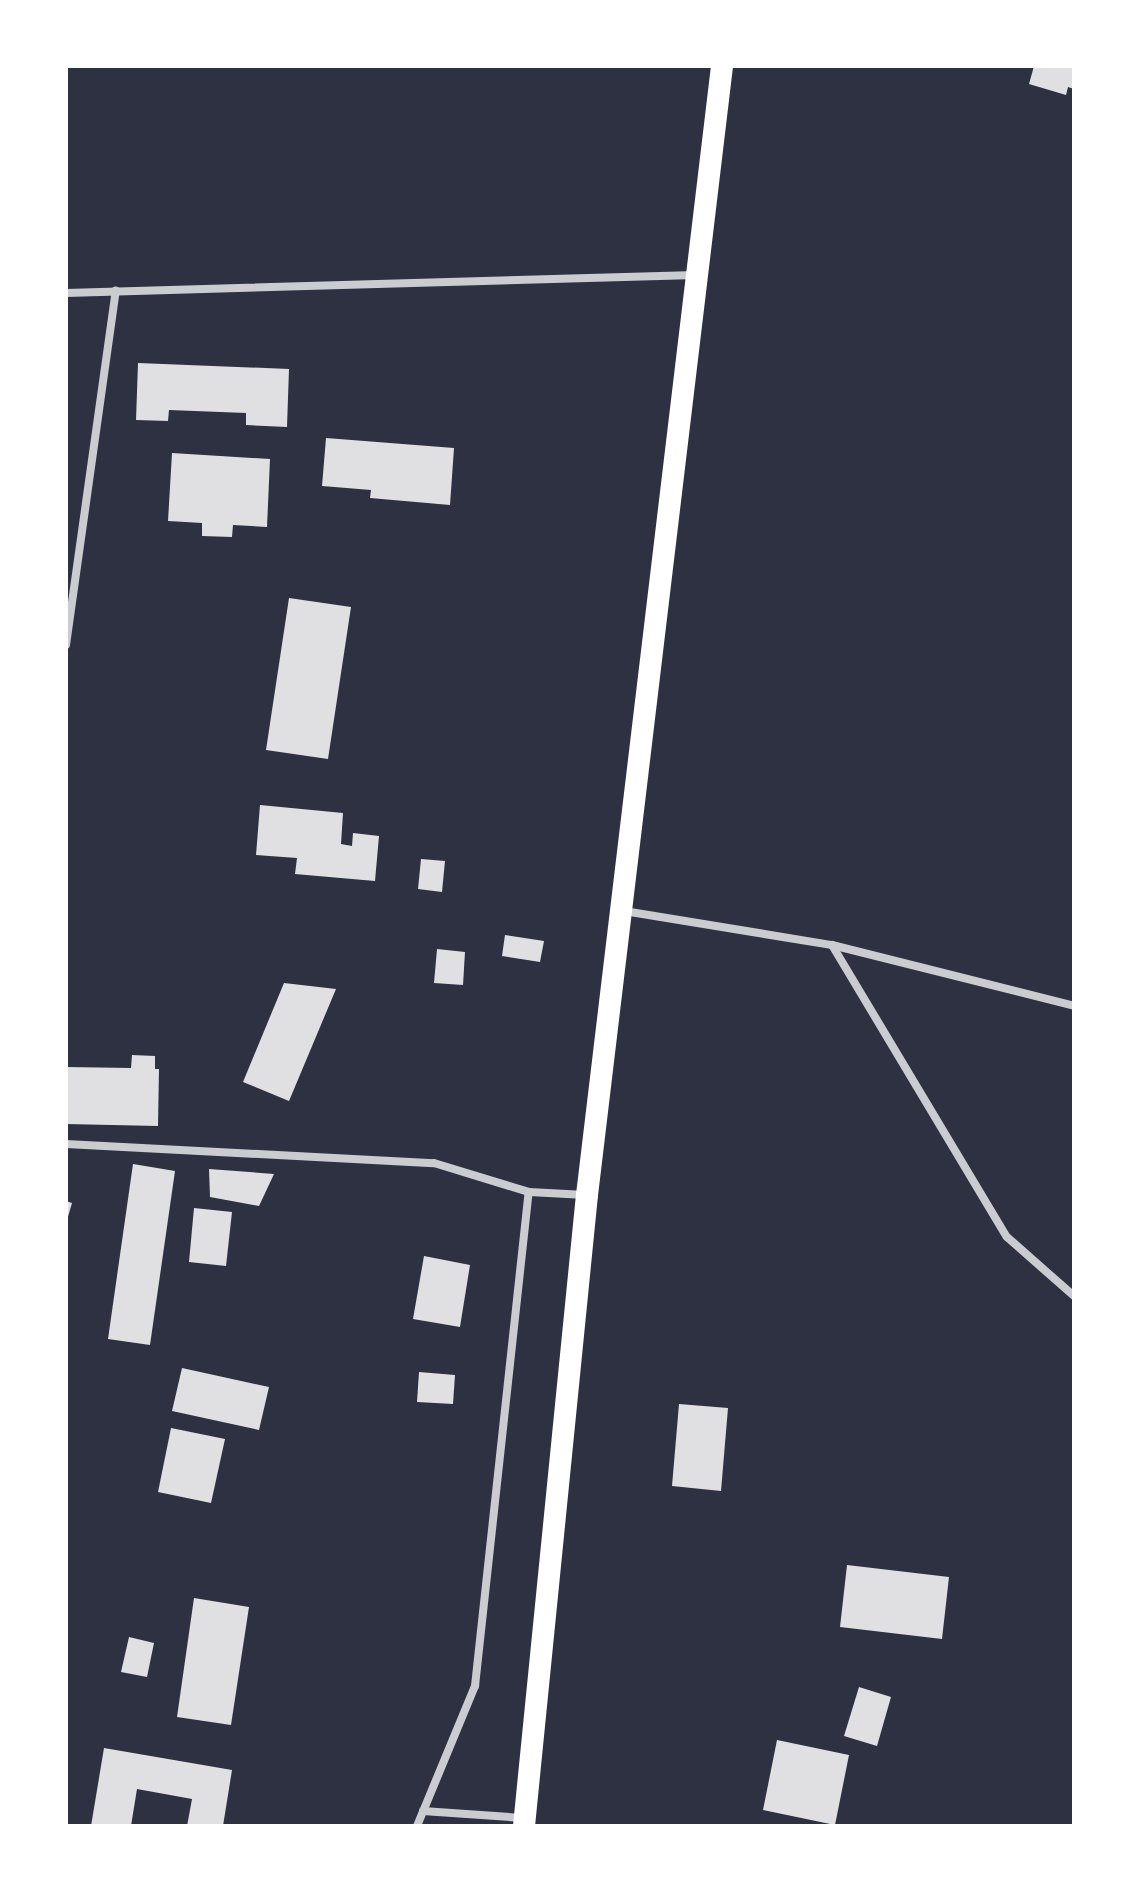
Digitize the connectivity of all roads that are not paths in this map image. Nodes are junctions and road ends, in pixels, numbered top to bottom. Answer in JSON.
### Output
{"nodes":[{"id":1,"x":722,"y":66,"type":"edge"},
{"id":2,"x":697,"y":275,"type":"junction"},
{"id":3,"x":116,"y":291,"type":"junction"},
{"id":4,"x":66,"y":293,"type":"edge"},
{"id":5,"x":66,"y":645,"type":"edge"},
{"id":6,"x":624,"y":911,"type":"junction"},
{"id":7,"x":832,"y":945,"type":"junction"},
{"id":8,"x":1074,"y":1006,"type":"edge"},
{"id":9,"x":66,"y":1144,"type":"edge"},
{"id":10,"x":529,"y":1192,"type":"junction"},
{"id":11,"x":587,"y":1195,"type":"junction"},
{"id":12,"x":1074,"y":1296,"type":"edge"},
{"id":13,"x":423,"y":1811,"type":"junction"},
{"id":14,"x":524,"y":1822,"type":"edge"},
{"id":15,"x":417,"y":1826,"type":"edge"}],
"edges":[{"from":1,"to":2,"type":"highway"},
{"from":2,"to":3,"type":"street"},
{"from":2,"to":6,"type":"highway"},
{"from":3,"to":4,"type":"street"},
{"from":3,"to":5,"type":"street"},
{"from":6,"to":7,"type":"street"},
{"from":6,"to":11,"type":"highway"},
{"from":7,"to":8,"type":"street"},
{"from":7,"to":12,"type":"street"},
{"from":9,"to":10,"type":"street"},
{"from":10,"to":11,"type":"street"},
{"from":10,"to":13,"type":"street"},
{"from":11,"to":14,"type":"highway"},
{"from":13,"to":14,"type":"street"},
{"from":13,"to":15,"type":"street"}]}
